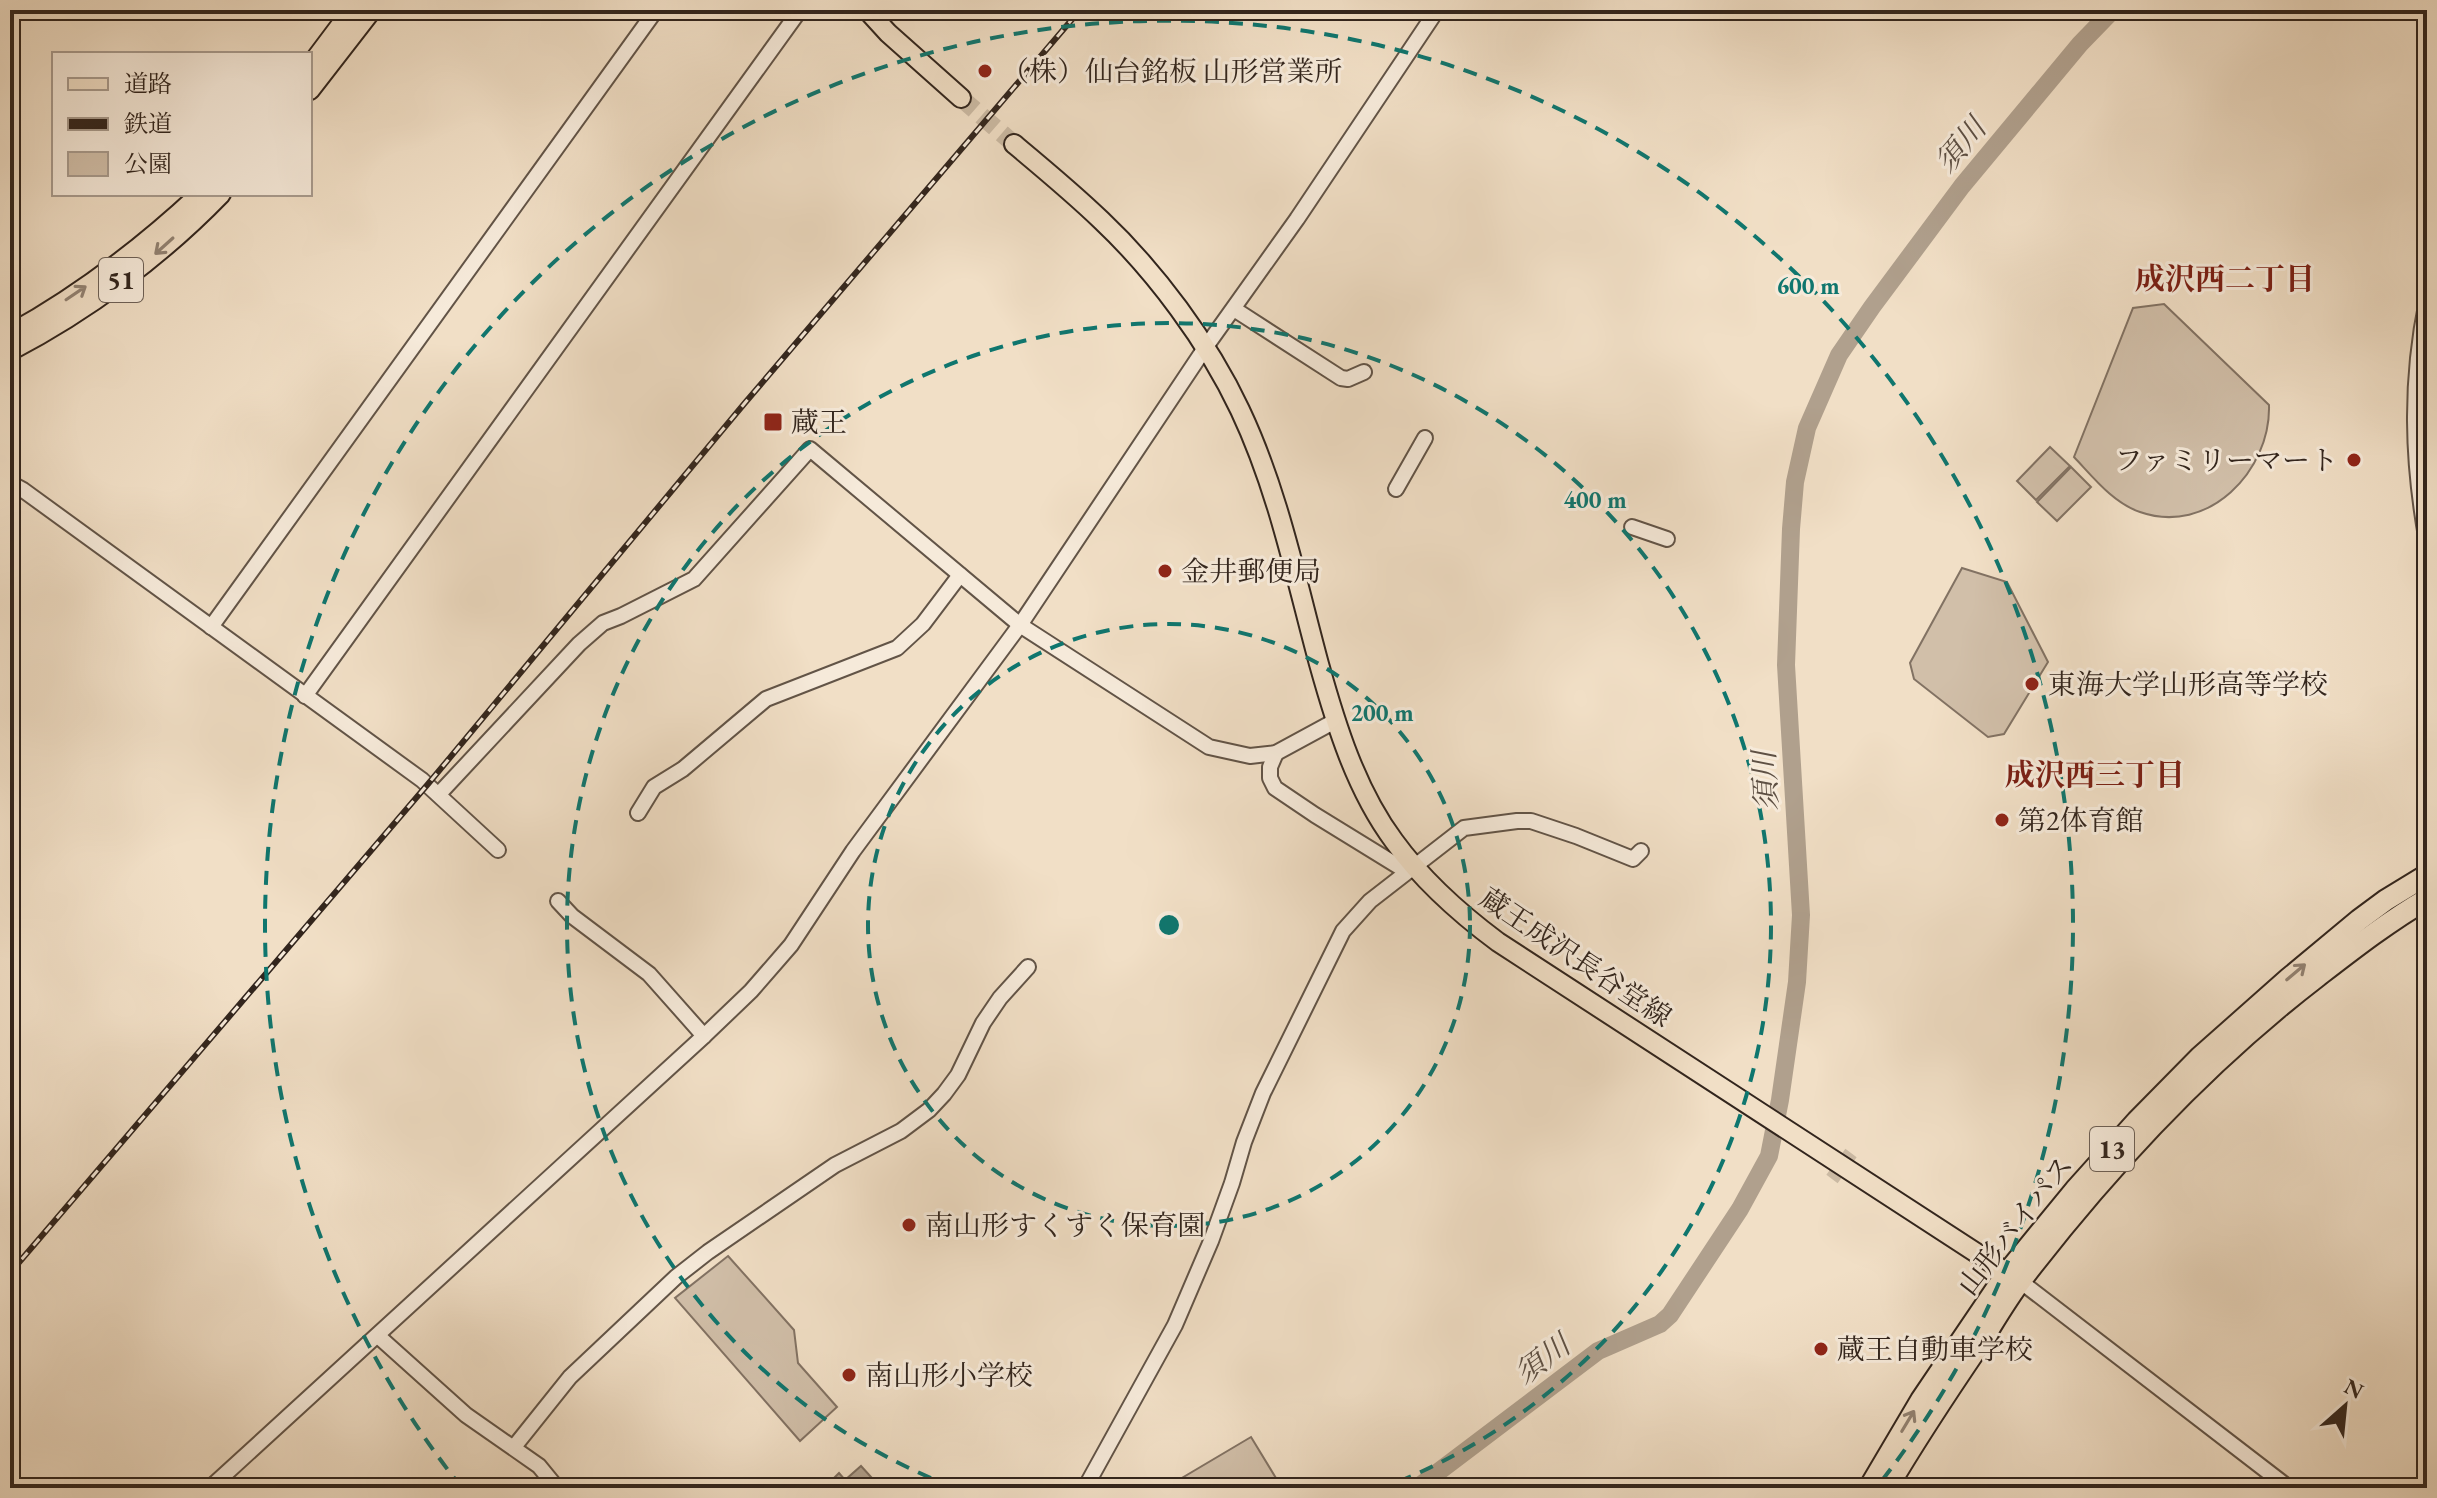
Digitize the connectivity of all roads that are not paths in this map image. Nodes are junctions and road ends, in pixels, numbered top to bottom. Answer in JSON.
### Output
{"nodes":[{"id":1,"x":352,"y":10,"type":"edge"},
{"id":2,"x":372,"y":10,"type":"edge"},
{"id":3,"x":656,"y":10,"type":"edge"},
{"id":4,"x":800,"y":10,"type":"edge"},
{"id":5,"x":867,"y":10,"type":"edge"},
{"id":6,"x":1437,"y":10,"type":"edge"},
{"id":7,"x":312,"y":63,"type":"edge"},
{"id":8,"x":312,"y":87,"type":"edge"},
{"id":9,"x":961,"y":98,"type":"tunnel mouth"},
{"id":10,"x":1014,"y":144,"type":"tunnel mouth"},
{"id":11,"x":198,"y":196,"type":"edge"},
{"id":12,"x":219,"y":196,"type":"edge"},
{"id":13,"x":2427,"y":300,"type":"edge"},
{"id":14,"x":1234,"y":309,"type":"junction"},
{"id":15,"x":10,"y":334,"type":"edge"},
{"id":16,"x":1205,"y":348,"type":"junction"},
{"id":17,"x":10,"y":351,"type":"edge"},
{"id":18,"x":1364,"y":372,"type":"dead end"},
{"id":19,"x":1425,"y":438,"type":"dead end"},
{"id":20,"x":10,"y":483,"type":"edge"},
{"id":21,"x":1396,"y":489,"type":"dead end"},
{"id":22,"x":1632,"y":527,"type":"dead end"},
{"id":23,"x":1667,"y":539,"type":"dead end"},
{"id":24,"x":2427,"y":542,"type":"edge"},
{"id":25,"x":960,"y":575,"type":"junction"},
{"id":26,"x":1020,"y":625,"type":"junction"},
{"id":27,"x":211,"y":627,"type":"junction"},
{"id":28,"x":305,"y":696,"type":"junction"},
{"id":29,"x":1335,"y":721,"type":"junction"},
{"id":30,"x":1276,"y":753,"type":"junction"},
{"id":31,"x":439,"y":794,"type":"junction"},
{"id":32,"x":638,"y":813,"type":"dead end"},
{"id":33,"x":498,"y":850,"type":"dead end"},
{"id":34,"x":1641,"y":851,"type":"dead end"},
{"id":35,"x":1410,"y":868,"type":"junction"},
{"id":36,"x":2427,"y":875,"type":"edge"},
{"id":37,"x":2427,"y":899,"type":"edge"},
{"id":38,"x":558,"y":901,"type":"dead end"},
{"id":39,"x":1028,"y":967,"type":"dead end"},
{"id":40,"x":704,"y":1036,"type":"junction"},
{"id":41,"x":2014,"y":1277,"type":"junction"},
{"id":42,"x":378,"y":1336,"type":"junction"},
{"id":43,"x":514,"y":1447,"type":"junction"},
{"id":44,"x":210,"y":1488,"type":"edge"},
{"id":45,"x":557,"y":1488,"type":"edge"},
{"id":46,"x":1085,"y":1488,"type":"edge"},
{"id":47,"x":1869,"y":1488,"type":"edge"},
{"id":48,"x":1887,"y":1488,"type":"edge"},
{"id":49,"x":2289,"y":1488,"type":"edge"}],
"edges":[{"from":1,"to":7,"type":"main road"},
{"from":2,"to":8,"type":"main road"},
{"from":3,"to":27,"type":"street"},
{"from":4,"to":28,"type":"street"},
{"from":5,"to":9,"type":"main road"},
{"from":6,"to":14,"type":"street"},
{"from":10,"to":16,"type":"main road","name":"蔵王成沢長谷堂線"},
{"from":15,"to":11,"type":"main road","number":"51","one_way":true},
{"from":12,"to":17,"type":"main road","number":"51","one_way":true},
{"from":13,"to":24,"type":"street"},
{"from":14,"to":16,"type":"street"},
{"from":14,"to":18,"type":"street"},
{"from":16,"to":26,"type":"street"},
{"from":16,"to":29,"type":"main road","name":"蔵王成沢長谷堂線"},
{"from":19,"to":21,"type":"street"},
{"from":20,"to":27,"type":"street"},
{"from":22,"to":23,"type":"street"},
{"from":25,"to":26,"type":"street"},
{"from":25,"to":31,"type":"street"},
{"from":25,"to":32,"type":"street"},
{"from":26,"to":30,"type":"street"},
{"from":26,"to":40,"type":"street"},
{"from":27,"to":28,"type":"street"},
{"from":28,"to":31,"type":"street"},
{"from":29,"to":30,"type":"street"},
{"from":29,"to":35,"type":"main road","name":"蔵王成沢長谷堂線"},
{"from":30,"to":35,"type":"street"},
{"from":31,"to":33,"type":"street"},
{"from":34,"to":35,"type":"street"},
{"from":35,"to":41,"type":"main road","name":"蔵王成沢長谷堂線"},
{"from":35,"to":46,"type":"street"},
{"from":41,"to":36,"type":"highway","name":"山形バイパス","number":"13","one_way":true},
{"from":37,"to":41,"type":"highway","name":"山形バイパス","number":"13"},
{"from":38,"to":40,"type":"street"},
{"from":39,"to":43,"type":"street"},
{"from":40,"to":42,"type":"street"},
{"from":47,"to":41,"type":"highway","name":"山形バイパス","number":"13","one_way":true},
{"from":41,"to":48,"type":"highway","name":"山形バイパス","number":"13"},
{"from":41,"to":49,"type":"street"},
{"from":42,"to":43,"type":"street"},
{"from":42,"to":44,"type":"street"},
{"from":43,"to":45,"type":"street"}]}
